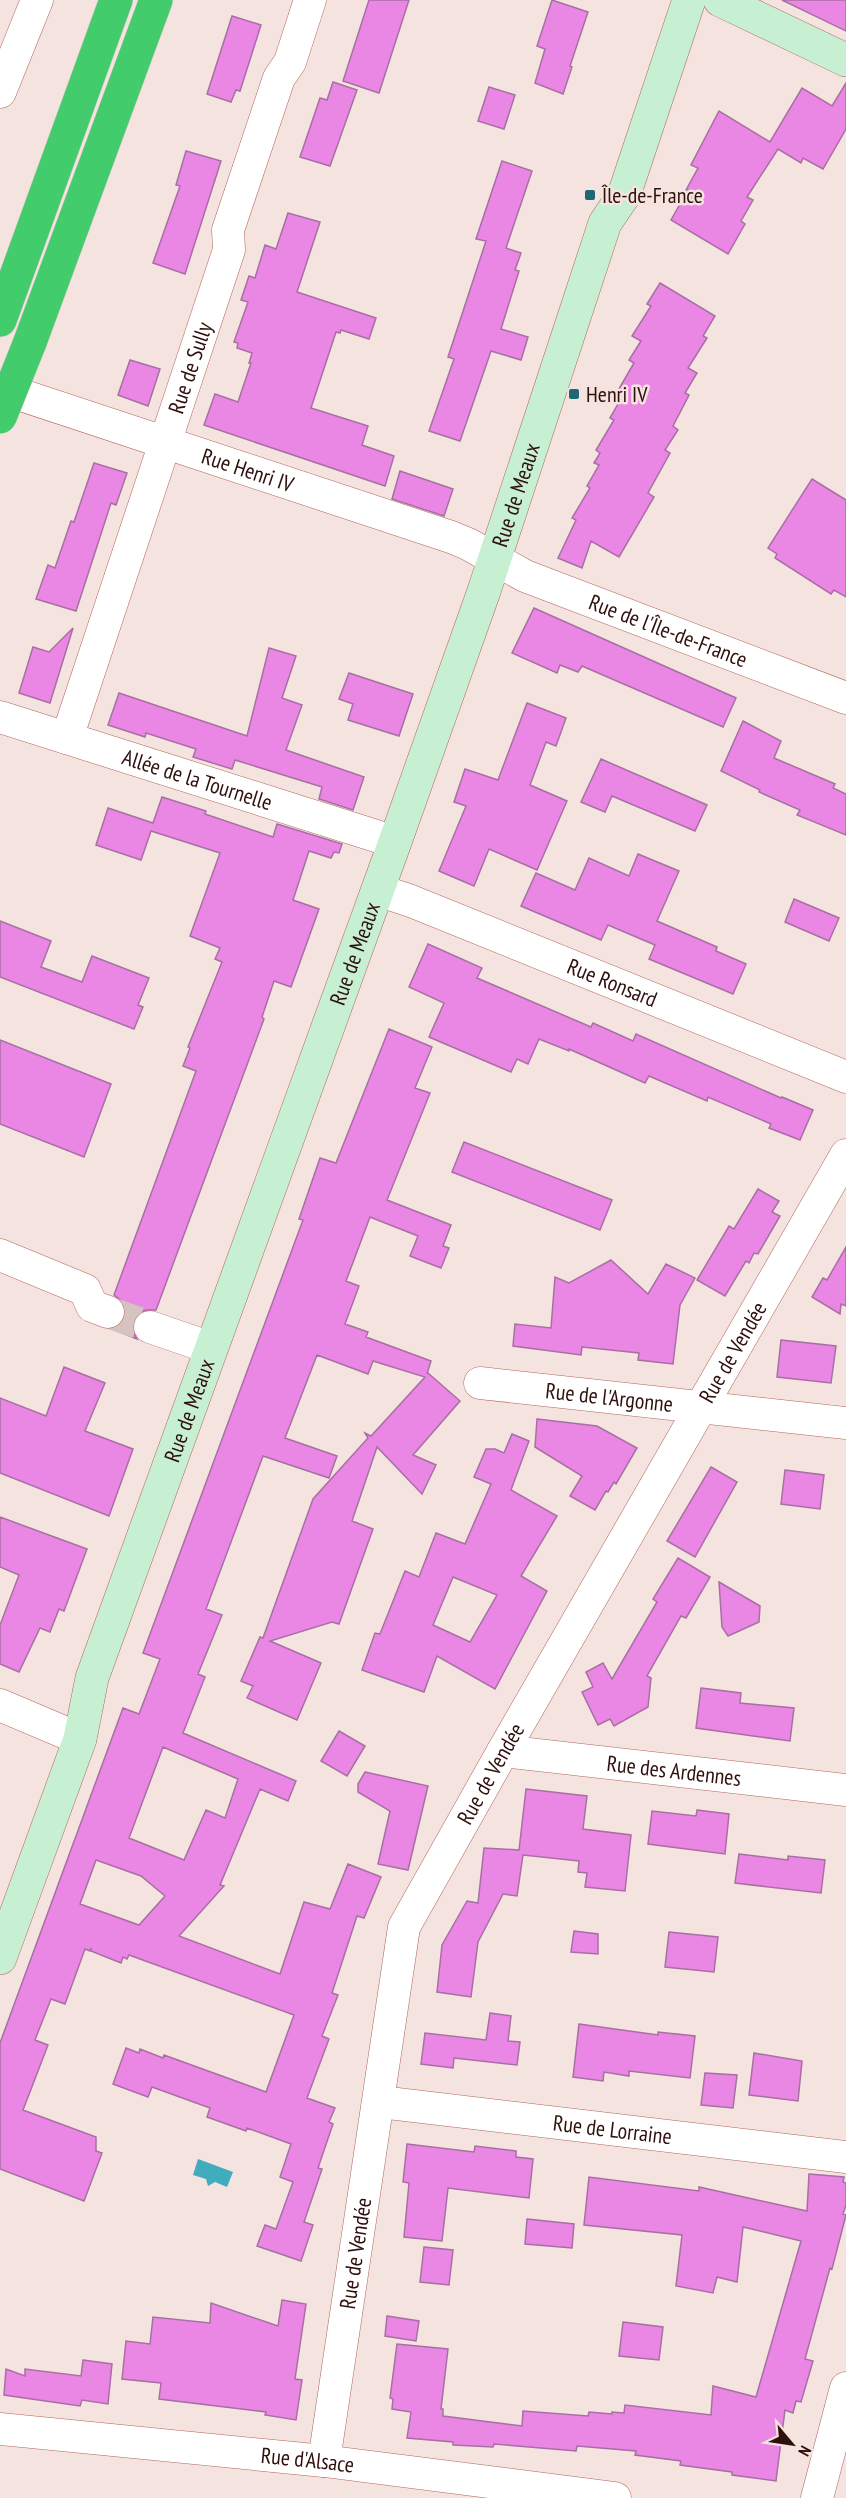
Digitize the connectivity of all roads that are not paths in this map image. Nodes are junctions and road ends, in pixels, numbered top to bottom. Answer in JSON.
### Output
{"nodes":[{"id":1,"x":37,"y":0,"type":"edge"},
{"id":2,"x":116,"y":0,"type":"edge"},
{"id":3,"x":156,"y":0,"type":"edge"},
{"id":4,"x":310,"y":0,"type":"edge"},
{"id":5,"x":666,"y":0,"type":"edge"},
{"id":6,"x":678,"y":0,"type":"edge"},
{"id":7,"x":689,"y":0,"type":"edge"},
{"id":8,"x":720,"y":0,"type":"edge"},
{"id":9,"x":846,"y":60,"type":"edge"},
{"id":10,"x":0,"y":92,"type":"edge"},
{"id":11,"x":640,"y":147,"type":"junction"},
{"id":12,"x":605,"y":223,"type":"junction"},
{"id":13,"x":0,"y":320,"type":"edge"},
{"id":14,"x":0,"y":388,"type":"edge"},
{"id":15,"x":0,"y":417,"type":"edge"},
{"id":16,"x":165,"y":443,"type":"junction"},
{"id":17,"x":494,"y":559,"type":"junction"},
{"id":18,"x":846,"y":698,"type":"edge"},
{"id":19,"x":0,"y":717,"type":"edge"},
{"id":20,"x":67,"y":738,"type":"junction"},
{"id":21,"x":395,"y":842,"type":"junction"},
{"id":22,"x":378,"y":890,"type":"junction"},
{"id":23,"x":846,"y":1077,"type":"edge"},
{"id":24,"x":846,"y":1155,"type":"edge"},
{"id":25,"x":0,"y":1255,"type":"edge"},
{"id":26,"x":108,"y":1312,"type":"tunnel mouth"},
{"id":27,"x":150,"y":1327,"type":"tunnel mouth"},
{"id":28,"x":211,"y":1348,"type":"junction"},
{"id":29,"x":480,"y":1383,"type":"dead end"},
{"id":30,"x":702,"y":1407,"type":"junction"},
{"id":31,"x":846,"y":1423,"type":"edge"},
{"id":32,"x":0,"y":1705,"type":"edge"},
{"id":33,"x":70,"y":1735,"type":"junction"},
{"id":34,"x":503,"y":1751,"type":"junction"},
{"id":35,"x":846,"y":1790,"type":"edge"},
{"id":36,"x":0,"y":1892,"type":"edge"},
{"id":37,"x":0,"y":1958,"type":"edge"},
{"id":38,"x":380,"y":2102,"type":"junction"},
{"id":39,"x":846,"y":2157,"type":"edge"},
{"id":40,"x":846,"y":2388,"type":"edge"},
{"id":41,"x":0,"y":2430,"type":"edge"},
{"id":42,"x":324,"y":2461,"type":"junction"},
{"id":43,"x":615,"y":2498,"type":"edge"},
{"id":44,"x":817,"y":2498,"type":"edge"}],
"edges":[{"from":1,"to":10,"type":"street"},
{"from":2,"to":13,"type":"highway"},
{"from":3,"to":15,"type":"highway","bridge":true},
{"from":4,"to":16,"type":"street","name":"Rue de Sully"},
{"from":5,"to":12,"type":"main road","name":"Rue de Meaux"},
{"from":6,"to":11,"type":"main road"},
{"from":7,"to":11,"type":"main road","name":"Rue de Meaux"},
{"from":8,"to":9,"type":"main road"},
{"from":11,"to":12,"type":"main road","name":"Rue de Meaux"},
{"from":12,"to":17,"type":"main road","name":"Rue de Meaux"},
{"from":14,"to":16,"type":"street","name":"Rue Henri IV"},
{"from":16,"to":17,"type":"street","name":"Rue Henri IV"},
{"from":16,"to":20,"type":"street","name":"Rue de Sully"},
{"from":17,"to":18,"type":"street","name":"Rue de l'Île-de-France"},
{"from":17,"to":21,"type":"main road","name":"Rue de Meaux"},
{"from":19,"to":20,"type":"street","name":"Allée de la Tournelle"},
{"from":20,"to":21,"type":"street","name":"Allée de la Tournelle"},
{"from":21,"to":22,"type":"main road","name":"Rue de Meaux"},
{"from":22,"to":23,"type":"street","name":"Rue Ronsard"},
{"from":22,"to":28,"type":"main road","name":"Rue de Meaux"},
{"from":24,"to":30,"type":"street","name":"Rue de Vendée"},
{"from":25,"to":26,"type":"street"},
{"from":27,"to":28,"type":"street"},
{"from":28,"to":33,"type":"main road","name":"Rue de Meaux"},
{"from":29,"to":30,"type":"street","name":"Rue de l'Argonne"},
{"from":30,"to":31,"type":"street","name":"Rue de l'Argonne"},
{"from":30,"to":34,"type":"street","name":"Rue de Vendée"},
{"from":32,"to":33,"type":"street"},
{"from":33,"to":36,"type":"main road","name":"Rue de Meaux"},
{"from":33,"to":37,"type":"main road","name":"Rue de Meaux"},
{"from":34,"to":35,"type":"street","name":"Rue des Ardennes"},
{"from":34,"to":38,"type":"street","name":"Rue de Vendée"},
{"from":38,"to":39,"type":"street","name":"Rue de Lorraine"},
{"from":38,"to":42,"type":"street","name":"Rue de Vendée"},
{"from":40,"to":44,"type":"street"},
{"from":41,"to":42,"type":"street","name":"Rue d'Alsace"},
{"from":42,"to":43,"type":"street","name":"Rue d'Alsace"}]}
